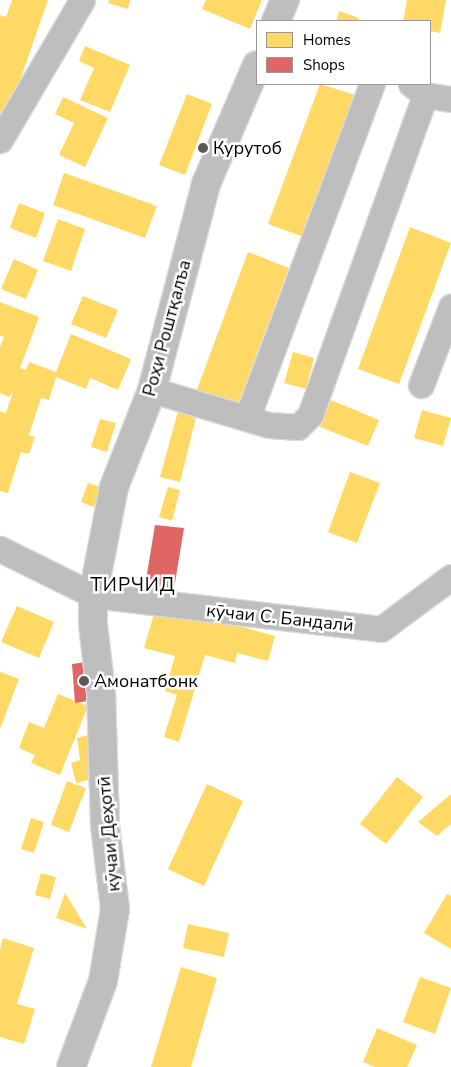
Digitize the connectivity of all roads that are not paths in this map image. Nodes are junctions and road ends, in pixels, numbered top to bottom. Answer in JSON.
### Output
{"nodes":[{"id":1,"x":82,"y":0,"type":"edge"},
{"id":2,"x":285,"y":0,"type":"edge"},
{"id":3,"x":276,"y":20,"type":"edge"},
{"id":4,"x":256,"y":67,"type":"edge"},
{"id":5,"x":372,"y":85,"type":"edge"},
{"id":6,"x":418,"y":89,"type":"edge"},
{"id":7,"x":451,"y":99,"type":"edge"},
{"id":8,"x":0,"y":140,"type":"edge"},
{"id":9,"x":451,"y":306,"type":"edge"},
{"id":10,"x":421,"y":385,"type":"dead end"},
{"id":11,"x":152,"y":390,"type":"junction"},
{"id":12,"x":247,"y":418,"type":"junction"},
{"id":13,"x":0,"y":549,"type":"edge"},
{"id":14,"x":451,"y":577,"type":"edge"},
{"id":15,"x":93,"y":595,"type":"junction"},
{"id":16,"x":71,"y":1067,"type":"edge"}],
"edges":[{"from":1,"to":8,"type":"street"},
{"from":2,"to":3,"type":"main road"},
{"from":4,"to":11,"type":"main road","name":"Роҳи Роштқалъа"},
{"from":5,"to":12,"type":"street"},
{"from":6,"to":7,"type":"street"},
{"from":6,"to":12,"type":"street"},
{"from":9,"to":10,"type":"street"},
{"from":11,"to":12,"type":"street"},
{"from":11,"to":15,"type":"main road","name":"Роҳи Роштқалъа"},
{"from":13,"to":15,"type":"street","name":"кӯчаи С. Бандалӣ"},
{"from":14,"to":15,"type":"street","name":"кӯчаи С. Бандалӣ"},
{"from":15,"to":16,"type":"main road","name":"кӯчаи Деҳотӣ"}]}
